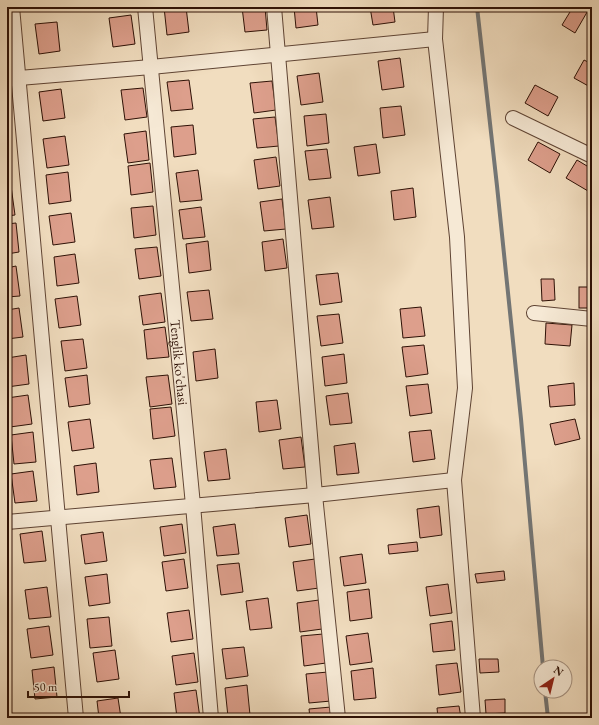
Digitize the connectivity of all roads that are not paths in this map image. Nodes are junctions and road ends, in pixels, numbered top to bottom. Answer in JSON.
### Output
{"nodes":[{"id":1,"x":12,"y":7,"type":"edge"},
{"id":2,"x":146,"y":7,"type":"edge"},
{"id":3,"x":274,"y":7,"type":"edge"},
{"id":4,"x":436,"y":7,"type":"edge"},
{"id":5,"x":435,"y":39,"type":"junction"},
{"id":6,"x":279,"y":53,"type":"junction"},
{"id":7,"x":151,"y":67,"type":"junction"},
{"id":8,"x":13,"y":78,"type":"edge"},
{"id":9,"x":513,"y":118,"type":"dead end"},
{"id":10,"x":592,"y":156,"type":"edge"},
{"id":11,"x":534,"y":313,"type":"dead end"},
{"id":12,"x":592,"y":319,"type":"edge"},
{"id":13,"x":454,"y":480,"type":"junction"},
{"id":14,"x":315,"y":495,"type":"junction"},
{"id":15,"x":193,"y":505,"type":"junction"},
{"id":16,"x":58,"y":518,"type":"junction"},
{"id":17,"x":7,"y":522,"type":"edge"},
{"id":18,"x":76,"y":718,"type":"edge"},
{"id":19,"x":211,"y":718,"type":"edge"},
{"id":20,"x":338,"y":718,"type":"edge"},
{"id":21,"x":473,"y":718,"type":"edge"}],
"edges":[{"from":1,"to":8,"type":"street"},
{"from":2,"to":7,"type":"street","name":"Tenglik ko'chasi"},
{"from":3,"to":6,"type":"street"},
{"from":4,"to":5,"type":"street"},
{"from":5,"to":6,"type":"street"},
{"from":5,"to":13,"type":"street"},
{"from":6,"to":7,"type":"street"},
{"from":6,"to":14,"type":"street"},
{"from":7,"to":8,"type":"street"},
{"from":7,"to":15,"type":"street","name":"Tenglik ko'chasi"},
{"from":8,"to":16,"type":"street"},
{"from":9,"to":10,"type":"street"},
{"from":11,"to":12,"type":"street"},
{"from":13,"to":14,"type":"street"},
{"from":13,"to":21,"type":"street"},
{"from":14,"to":15,"type":"street"},
{"from":14,"to":20,"type":"street"},
{"from":15,"to":16,"type":"street"},
{"from":15,"to":19,"type":"street","name":"Tenglik ko'chasi"},
{"from":16,"to":17,"type":"street"},
{"from":16,"to":18,"type":"street"}]}
